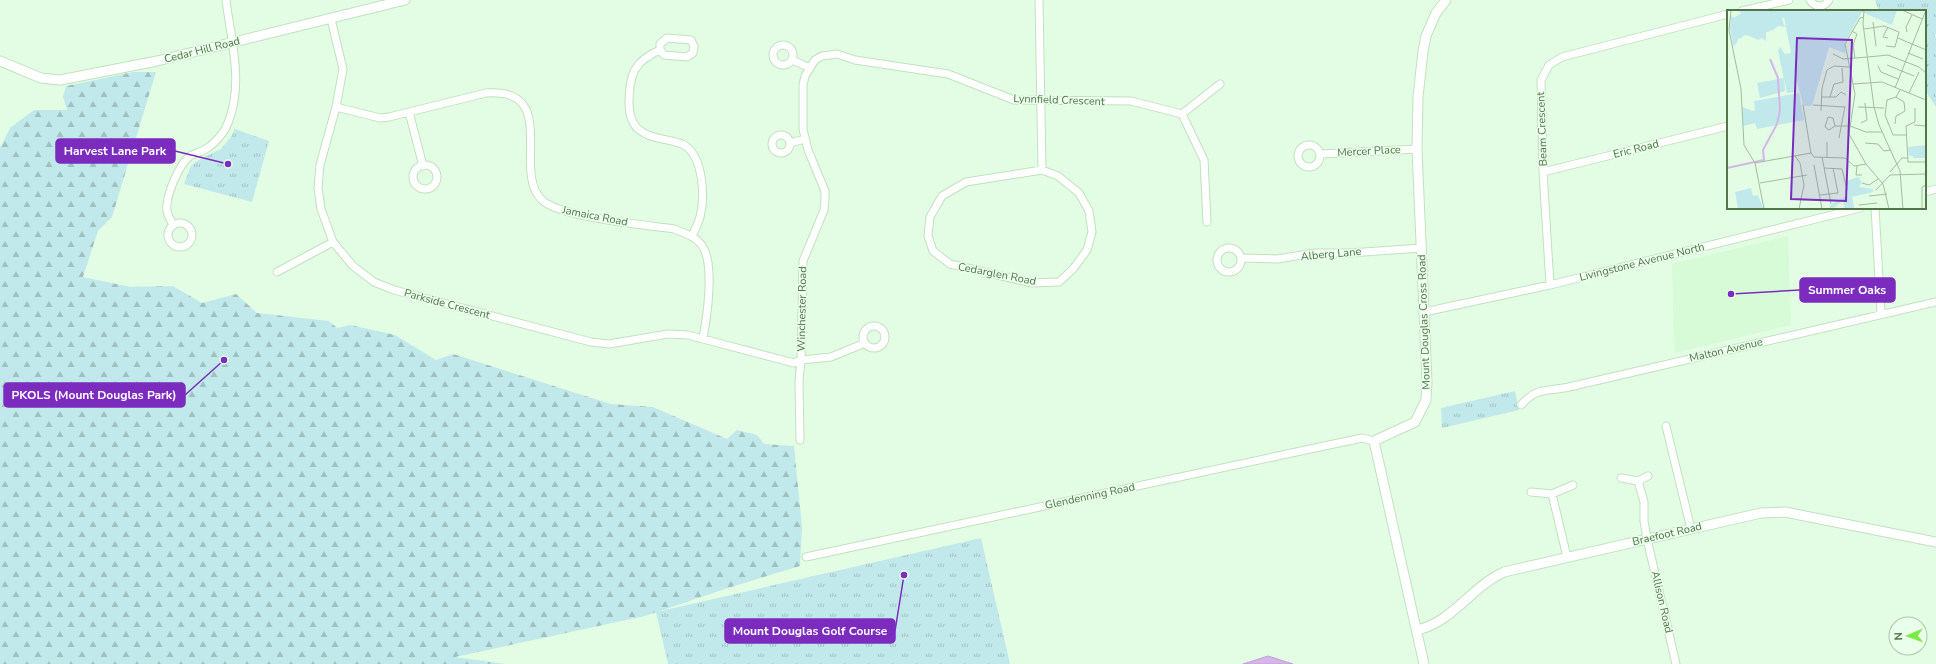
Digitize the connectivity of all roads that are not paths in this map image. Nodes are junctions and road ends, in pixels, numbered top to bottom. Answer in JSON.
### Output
{"nodes":[{"id":1,"x":226,"y":0,"type":"edge"},
{"id":2,"x":405,"y":0,"type":"edge"},
{"id":3,"x":1039,"y":0,"type":"edge"},
{"id":4,"x":1446,"y":0,"type":"edge"},
{"id":5,"x":1789,"y":0,"type":"edge"},
{"id":6,"x":1810,"y":0,"type":"edge"},
{"id":7,"x":1829,"y":0,"type":"edge"},
{"id":8,"x":1746,"y":10,"type":"edge"},
{"id":9,"x":1727,"y":14,"type":"edge"},
{"id":10,"x":331,"y":19,"type":"junction"},
{"id":11,"x":232,"y":42,"type":"junction"},
{"id":12,"x":660,"y":50,"type":"junction"},
{"id":13,"x":792,"y":60,"type":"dead end"},
{"id":14,"x":0,"y":61,"type":"edge"},
{"id":15,"x":810,"y":68,"type":"junction"},
{"id":16,"x":1220,"y":84,"type":"dead end"},
{"id":17,"x":1041,"y":102,"type":"junction"},
{"id":18,"x":336,"y":107,"type":"junction"},
{"id":19,"x":409,"y":112,"type":"junction"},
{"id":20,"x":1182,"y":114,"type":"junction"},
{"id":21,"x":1727,"y":126,"type":"edge"},
{"id":22,"x":805,"y":139,"type":"junction"},
{"id":23,"x":790,"y":143,"type":"dead end"},
{"id":24,"x":1417,"y":149,"type":"junction"},
{"id":25,"x":1321,"y":154,"type":"dead end"},
{"id":26,"x":422,"y":166,"type":"dead end"},
{"id":27,"x":1042,"y":170,"type":"junction"},
{"id":28,"x":1544,"y":172,"type":"junction"},
{"id":29,"x":1936,"y":189,"type":"edge"},
{"id":30,"x":1926,"y":192,"type":"edge"},
{"id":31,"x":1856,"y":209,"type":"edge"},
{"id":32,"x":1875,"y":209,"type":"edge"},
{"id":33,"x":1207,"y":222,"type":"dead end"},
{"id":34,"x":172,"y":225,"type":"dead end"},
{"id":35,"x":692,"y":236,"type":"junction"},
{"id":36,"x":333,"y":242,"type":"junction"},
{"id":37,"x":1421,"y":248,"type":"junction"},
{"id":38,"x":1240,"y":258,"type":"dead end"},
{"id":39,"x":276,"y":272,"type":"dead end"},
{"id":40,"x":1550,"y":285,"type":"junction"},
{"id":41,"x":1936,"y":302,"type":"edge"},
{"id":42,"x":1424,"y":312,"type":"junction"},
{"id":43,"x":1881,"y":314,"type":"junction"},
{"id":44,"x":703,"y":338,"type":"junction"},
{"id":45,"x":865,"y":343,"type":"dead end"},
{"id":46,"x":801,"y":360,"type":"junction"},
{"id":47,"x":1521,"y":405,"type":"dead end"},
{"id":48,"x":1666,"y":426,"type":"dead end"},
{"id":49,"x":800,"y":440,"type":"dead end"},
{"id":50,"x":1374,"y":441,"type":"junction"},
{"id":51,"x":1648,"y":476,"type":"dead end"},
{"id":52,"x":1621,"y":478,"type":"dead end"},
{"id":53,"x":1638,"y":481,"type":"junction"},
{"id":54,"x":1573,"y":485,"type":"dead end"},
{"id":55,"x":1532,"y":492,"type":"dead end"},
{"id":56,"x":1552,"y":494,"type":"junction"},
{"id":57,"x":1691,"y":529,"type":"junction"},
{"id":58,"x":1647,"y":539,"type":"junction"},
{"id":59,"x":1936,"y":542,"type":"edge"},
{"id":60,"x":806,"y":557,"type":"dead end"},
{"id":61,"x":1567,"y":557,"type":"junction"},
{"id":62,"x":1417,"y":630,"type":"junction"},
{"id":63,"x":1424,"y":664,"type":"edge"},
{"id":64,"x":1676,"y":664,"type":"edge"}],
"edges":[{"from":1,"to":11,"type":"street"},
{"from":2,"to":10,"type":"street","name":"Cedar Hill Road"},
{"from":3,"to":17,"type":"street"},
{"from":4,"to":24,"type":"street","name":"Mount Douglas Cross Road"},
{"from":5,"to":8,"type":"street"},
{"from":6,"to":7,"type":"street"},
{"from":9,"to":28,"type":"street","name":"Beam Crescent"},
{"from":10,"to":11,"type":"street","name":"Cedar Hill Road"},
{"from":10,"to":18,"type":"street","name":"Parkside Crescent"},
{"from":11,"to":14,"type":"street","name":"Cedar Hill Road"},
{"from":11,"to":34,"type":"street"},
{"from":12,"to":12,"type":"street"},
{"from":12,"to":35,"type":"street"},
{"from":13,"to":15,"type":"street"},
{"from":15,"to":17,"type":"street","name":"Lynnfield Crescent"},
{"from":15,"to":22,"type":"street","name":"Winchester Road"},
{"from":16,"to":20,"type":"street"},
{"from":17,"to":20,"type":"street","name":"Lynnfield Crescent"},
{"from":17,"to":27,"type":"street"},
{"from":18,"to":19,"type":"street","name":"Jamaica Road"},
{"from":18,"to":36,"type":"street","name":"Parkside Crescent"},
{"from":19,"to":26,"type":"street"},
{"from":19,"to":35,"type":"street","name":"Jamaica Road"},
{"from":20,"to":33,"type":"street"},
{"from":21,"to":28,"type":"street","name":"Eric Road"},
{"from":22,"to":23,"type":"street"},
{"from":22,"to":46,"type":"street","name":"Winchester Road"},
{"from":24,"to":25,"type":"street","name":"Mercer Place"},
{"from":24,"to":37,"type":"street","name":"Mount Douglas Cross Road"},
{"from":27,"to":27,"type":"street","name":"Cedarglen Road"},
{"from":28,"to":40,"type":"street","name":"Beam Crescent"},
{"from":29,"to":30,"type":"street"},
{"from":31,"to":40,"type":"street","name":"Livingstone Avenue North"},
{"from":32,"to":43,"type":"street"},
{"from":35,"to":44,"type":"street","name":"Jamaica Road"},
{"from":36,"to":39,"type":"street"},
{"from":36,"to":44,"type":"street","name":"Parkside Crescent"},
{"from":37,"to":38,"type":"street","name":"Alberg Lane"},
{"from":37,"to":42,"type":"street","name":"Mount Douglas Cross Road"},
{"from":40,"to":42,"type":"street","name":"Livingstone Avenue North"},
{"from":41,"to":43,"type":"street","name":"Malton Avenue"},
{"from":42,"to":50,"type":"street","name":"Mount Douglas Cross Road"},
{"from":43,"to":47,"type":"street","name":"Malton Avenue"},
{"from":44,"to":46,"type":"street","name":"Parkside Crescent"},
{"from":45,"to":46,"type":"street","name":"Parkside Crescent"},
{"from":46,"to":49,"type":"street","name":"Winchester Road"},
{"from":48,"to":57,"type":"street"},
{"from":50,"to":60,"type":"street","name":"Glendenning Road"},
{"from":50,"to":62,"type":"street"},
{"from":51,"to":53,"type":"street"},
{"from":52,"to":53,"type":"street"},
{"from":53,"to":58,"type":"street","name":"Allison Road"},
{"from":54,"to":56,"type":"street"},
{"from":55,"to":56,"type":"street"},
{"from":56,"to":61,"type":"street"},
{"from":57,"to":58,"type":"street","name":"Braefoot Road"},
{"from":57,"to":59,"type":"street","name":"Braefoot Road"},
{"from":58,"to":61,"type":"street","name":"Braefoot Road"},
{"from":58,"to":64,"type":"street","name":"Allison Road"},
{"from":61,"to":62,"type":"street","name":"Braefoot Road"},
{"from":62,"to":63,"type":"street"}]}
